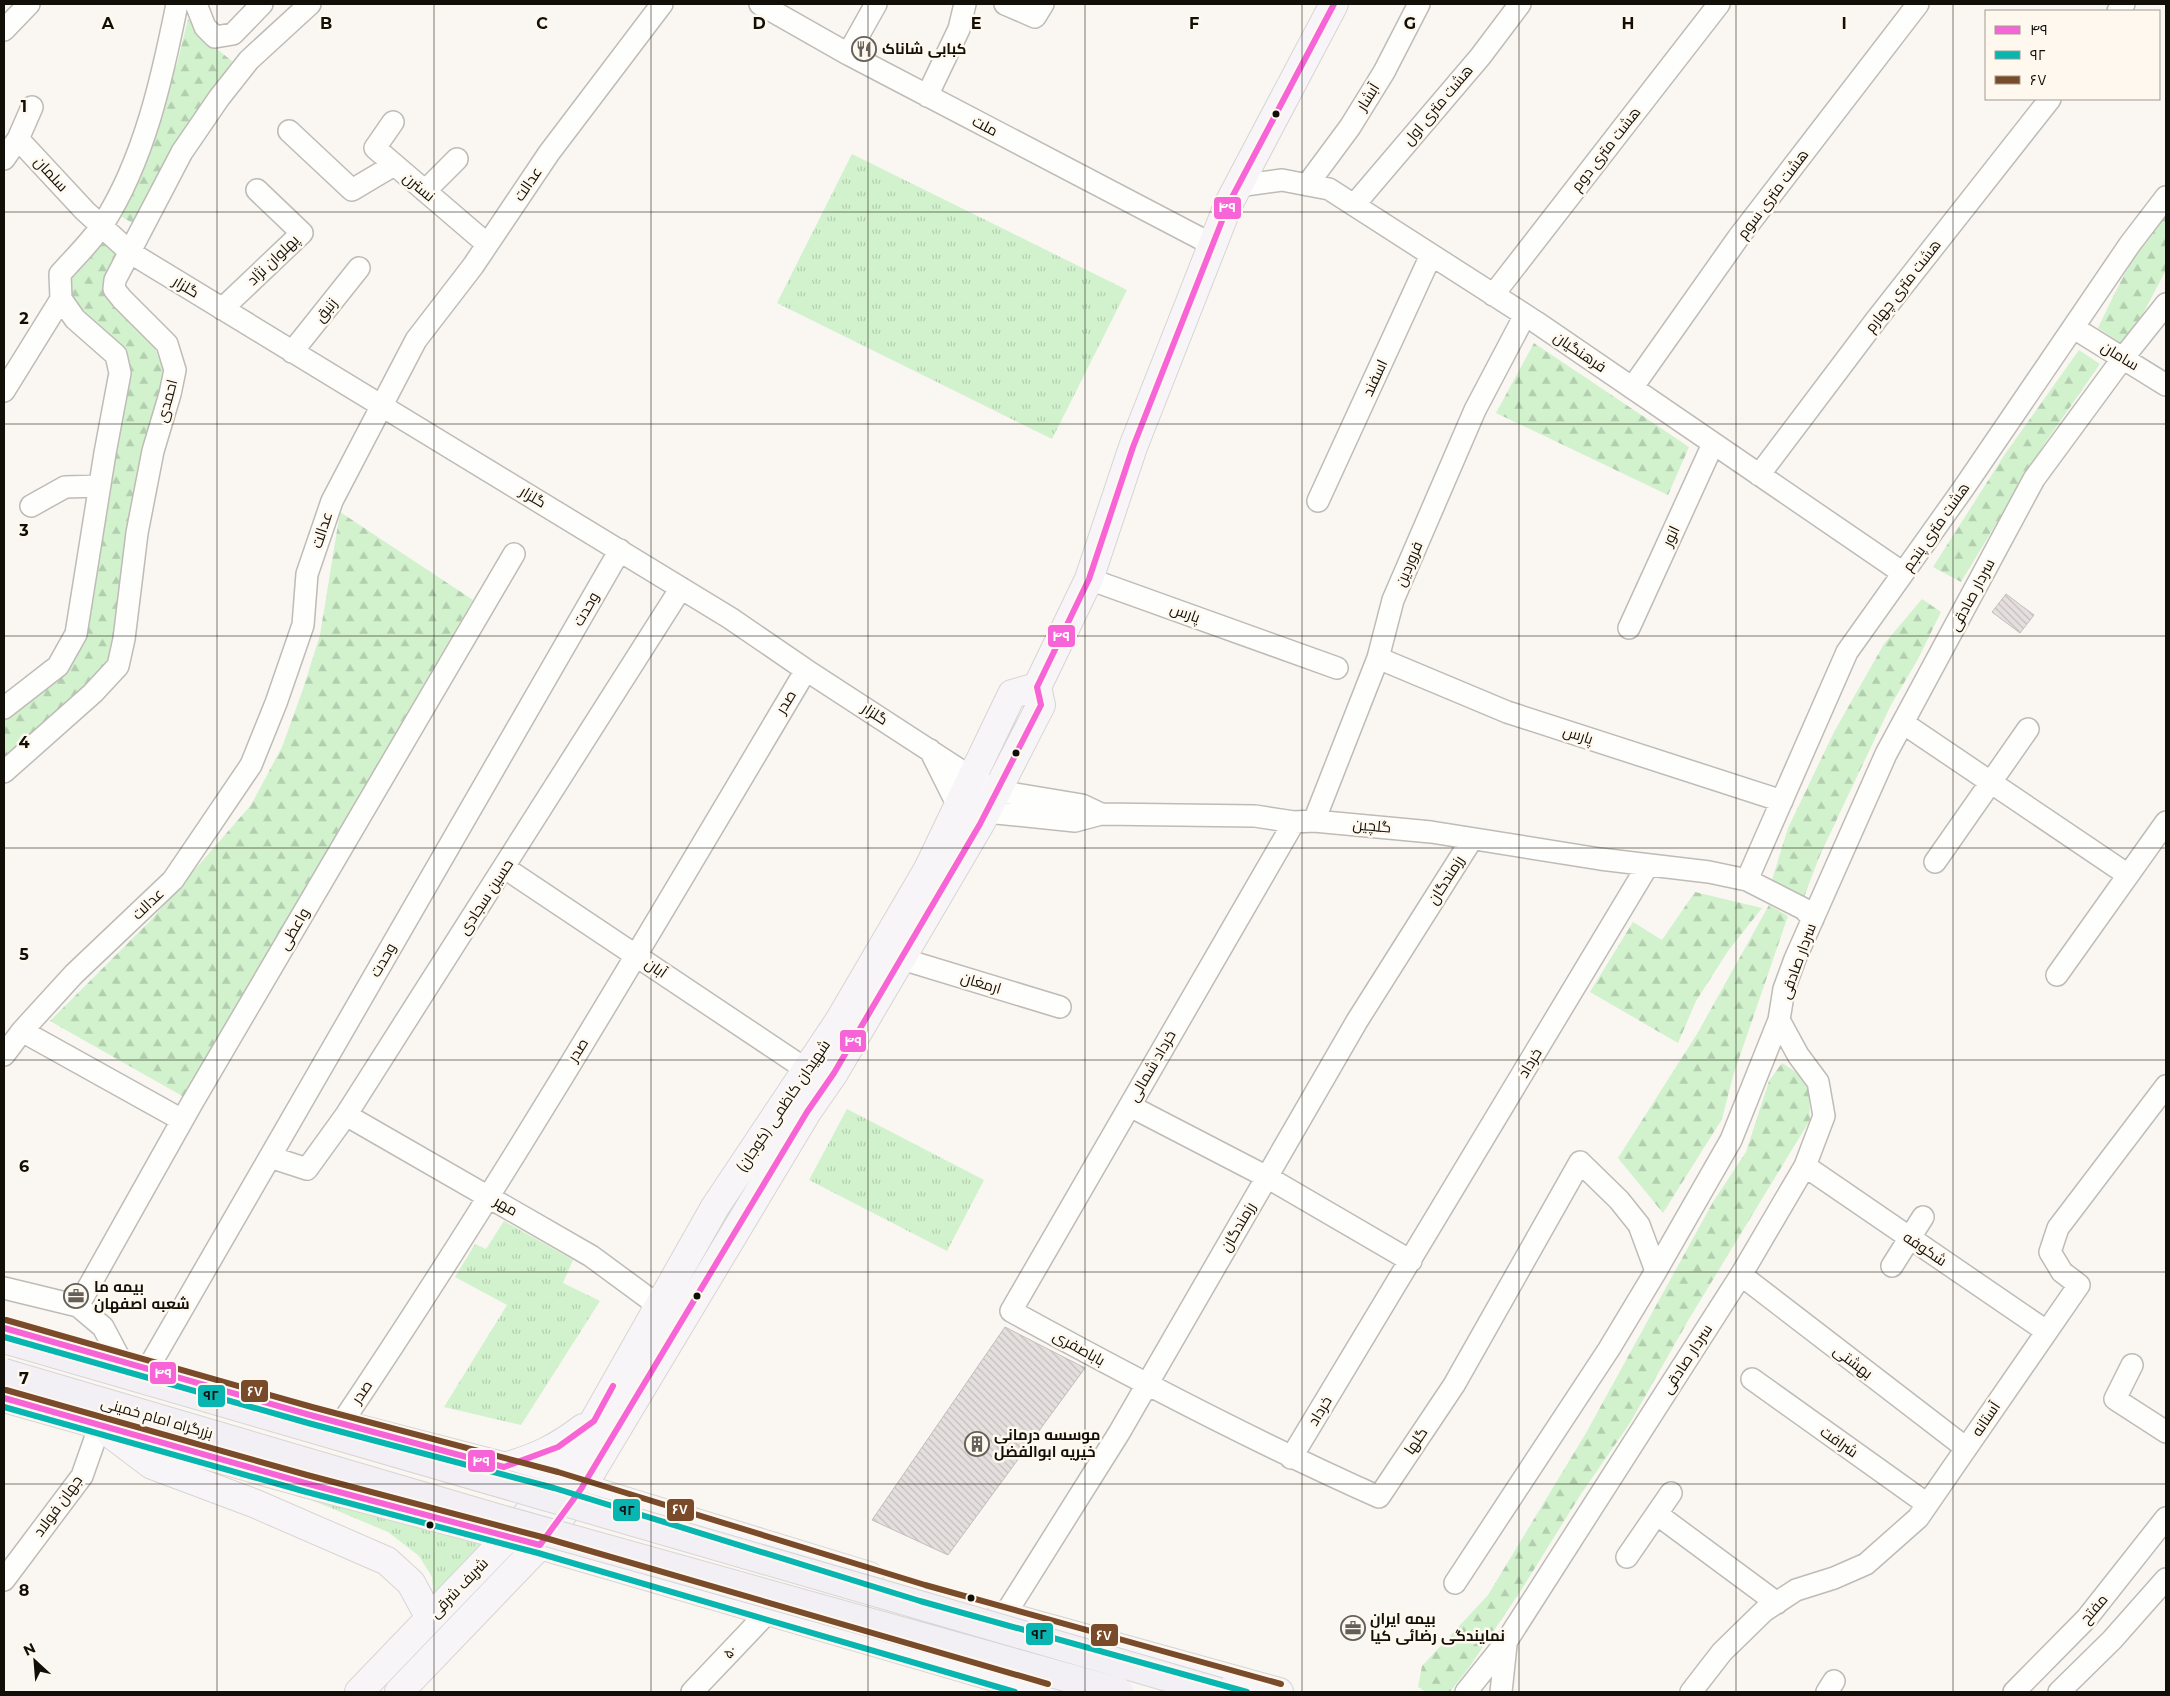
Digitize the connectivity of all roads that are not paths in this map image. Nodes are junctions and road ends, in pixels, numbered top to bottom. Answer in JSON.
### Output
{"nodes":[{"id":1,"x":29,"y":4,"type":"edge"},
{"id":2,"x":177,"y":4,"type":"edge"},
{"id":3,"x":196,"y":4,"type":"edge"},
{"id":4,"x":262,"y":4,"type":"edge"},
{"id":5,"x":310,"y":4,"type":"edge"},
{"id":6,"x":662,"y":4,"type":"edge"},
{"id":7,"x":760,"y":4,"type":"edge"},
{"id":8,"x":876,"y":4,"type":"edge"},
{"id":9,"x":965,"y":4,"type":"edge"},
{"id":10,"x":1005,"y":4,"type":"edge"},
{"id":11,"x":1042,"y":4,"type":"edge"},
{"id":12,"x":1334,"y":4,"type":"edge"},
{"id":13,"x":1419,"y":4,"type":"edge"},
{"id":14,"x":1520,"y":4,"type":"edge"},
{"id":15,"x":1719,"y":4,"type":"edge"},
{"id":16,"x":1918,"y":4,"type":"edge"},
{"id":17,"x":4,"y":30,"type":"edge"},
{"id":18,"x":848,"y":54,"type":"junction"},
{"id":19,"x":927,"y":96,"type":"junction"},
{"id":20,"x":2049,"y":100,"type":"edge"},
{"id":21,"x":32,"y":107,"type":"dead end"},
{"id":22,"x":393,"y":122,"type":"dead end"},
{"id":23,"x":289,"y":131,"type":"dead end"},
{"id":24,"x":18,"y":139,"type":"junction"},
{"id":25,"x":4,"y":159,"type":"edge"},
{"id":26,"x":457,"y":159,"type":"dead end"},
{"id":27,"x":394,"y":166,"type":"junction"},
{"id":28,"x":1307,"y":185,"type":"junction"},
{"id":29,"x":1238,"y":186,"type":"junction"},
{"id":30,"x":257,"y":190,"type":"dead end"},
{"id":31,"x":425,"y":191,"type":"junction"},
{"id":32,"x":2166,"y":198,"type":"edge"},
{"id":33,"x":1354,"y":205,"type":"junction"},
{"id":34,"x":102,"y":225,"type":"junction"},
{"id":35,"x":487,"y":244,"type":"junction"},
{"id":36,"x":1213,"y":245,"type":"junction"},
{"id":37,"x":131,"y":253,"type":"junction"},
{"id":38,"x":1431,"y":255,"type":"junction"},
{"id":39,"x":359,"y":268,"type":"dead end"},
{"id":40,"x":1493,"y":295,"type":"junction"},
{"id":41,"x":61,"y":299,"type":"junction"},
{"id":42,"x":2166,"y":304,"type":"edge"},
{"id":43,"x":222,"y":309,"type":"junction"},
{"id":44,"x":1525,"y":315,"type":"junction"},
{"id":45,"x":2074,"y":328,"type":"junction"},
{"id":46,"x":292,"y":352,"type":"junction"},
{"id":47,"x":2123,"y":358,"type":"junction"},
{"id":48,"x":2166,"y":385,"type":"edge"},
{"id":49,"x":1632,"y":388,"type":"junction"},
{"id":50,"x":4,"y":391,"type":"edge"},
{"id":51,"x":383,"y":406,"type":"junction"},
{"id":52,"x":1713,"y":444,"type":"junction"},
{"id":53,"x":1759,"y":475,"type":"junction"},
{"id":54,"x":99,"y":486,"type":"junction"},
{"id":55,"x":1318,"y":501,"type":"dead end"},
{"id":56,"x":31,"y":506,"type":"dead end"},
{"id":57,"x":620,"y":550,"type":"junction"},
{"id":58,"x":514,"y":554,"type":"dead end"},
{"id":59,"x":1903,"y":573,"type":"junction"},
{"id":60,"x":1089,"y":578,"type":"junction"},
{"id":61,"x":682,"y":588,"type":"junction"},
{"id":62,"x":1629,"y":628,"type":"dead end"},
{"id":63,"x":1378,"y":658,"type":"junction"},
{"id":64,"x":1337,"y":668,"type":"dead end"},
{"id":65,"x":806,"y":670,"type":"junction"},
{"id":66,"x":1037,"y":687,"type":"junction"},
{"id":67,"x":4,"y":708,"type":"edge"},
{"id":68,"x":1903,"y":724,"type":"junction"},
{"id":69,"x":2028,"y":729,"type":"dead end"},
{"id":70,"x":930,"y":750,"type":"junction"},
{"id":71,"x":4,"y":772,"type":"edge"},
{"id":72,"x":972,"y":778,"type":"junction"},
{"id":73,"x":1990,"y":782,"type":"junction"},
{"id":74,"x":991,"y":802,"type":"junction"},
{"id":75,"x":1782,"y":802,"type":"junction"},
{"id":76,"x":958,"y":806,"type":"junction"},
{"id":77,"x":1304,"y":821,"type":"junction"},
{"id":78,"x":2166,"y":822,"type":"edge"},
{"id":79,"x":1472,"y":839,"type":"junction"},
{"id":80,"x":1935,"y":862,"type":"dead end"},
{"id":81,"x":1648,"y":865,"type":"junction"},
{"id":82,"x":505,"y":868,"type":"junction"},
{"id":83,"x":2128,"y":875,"type":"junction"},
{"id":84,"x":1747,"y":880,"type":"junction"},
{"id":85,"x":1813,"y":919,"type":"junction"},
{"id":86,"x":637,"y":955,"type":"junction"},
{"id":87,"x":902,"y":959,"type":"junction"},
{"id":88,"x":2057,"y":975,"type":"dead end"},
{"id":89,"x":1060,"y":1007,"type":"dead end"},
{"id":90,"x":1779,"y":1020,"type":"junction"},
{"id":91,"x":22,"y":1031,"type":"junction"},
{"id":92,"x":4,"y":1055,"type":"edge"},
{"id":93,"x":806,"y":1070,"type":"junction"},
{"id":94,"x":2166,"y":1086,"type":"edge"},
{"id":95,"x":1130,"y":1106,"type":"junction"},
{"id":96,"x":346,"y":1116,"type":"junction"},
{"id":97,"x":182,"y":1120,"type":"junction"},
{"id":98,"x":270,"y":1157,"type":"junction"},
{"id":99,"x":1805,"y":1166,"type":"junction"},
{"id":100,"x":1267,"y":1177,"type":"junction"},
{"id":101,"x":488,"y":1196,"type":"junction"},
{"id":102,"x":1923,"y":1217,"type":"dead end"},
{"id":103,"x":1909,"y":1238,"type":"junction"},
{"id":104,"x":1410,"y":1261,"type":"junction"},
{"id":105,"x":1892,"y":1266,"type":"dead end"},
{"id":106,"x":1656,"y":1271,"type":"junction"},
{"id":107,"x":1741,"y":1275,"type":"junction"},
{"id":108,"x":4,"y":1288,"type":"edge"},
{"id":109,"x":78,"y":1306,"type":"junction"},
{"id":110,"x":659,"y":1306,"type":"junction"},
{"id":111,"x":1010,"y":1312,"type":"joint"},
{"id":112,"x":4,"y":1328,"type":"edge"},
{"id":113,"x":2046,"y":1331,"type":"junction"},
{"id":114,"x":4,"y":1339,"type":"edge"},
{"id":115,"x":2132,"y":1365,"type":"dead end"},
{"id":116,"x":134,"y":1366,"type":"junction"},
{"id":117,"x":4,"y":1373,"type":"edge"},
{"id":118,"x":1752,"y":1380,"type":"dead end"},
{"id":119,"x":1147,"y":1385,"type":"junction"},
{"id":120,"x":4,"y":1398,"type":"edge"},
{"id":121,"x":594,"y":1421,"type":"junction"},
{"id":122,"x":340,"y":1424,"type":"junction"},
{"id":123,"x":100,"y":1425,"type":"junction"},
{"id":124,"x":2166,"y":1432,"type":"edge"},
{"id":125,"x":1966,"y":1448,"type":"junction"},
{"id":126,"x":1291,"y":1458,"type":"junction"},
{"id":127,"x":504,"y":1467,"type":"junction"},
{"id":128,"x":556,"y":1480,"type":"junction"},
{"id":129,"x":581,"y":1489,"type":"junction"},
{"id":130,"x":1671,"y":1493,"type":"dead end"},
{"id":131,"x":1927,"y":1504,"type":"junction"},
{"id":132,"x":1658,"y":1515,"type":"junction"},
{"id":133,"x":2166,"y":1518,"type":"edge"},
{"id":134,"x":508,"y":1537,"type":"junction"},
{"id":135,"x":540,"y":1545,"type":"junction"},
{"id":136,"x":1628,"y":1557,"type":"dead end"},
{"id":137,"x":2166,"y":1579,"type":"edge"},
{"id":138,"x":4,"y":1580,"type":"edge"},
{"id":139,"x":1455,"y":1583,"type":"dead end"},
{"id":140,"x":1777,"y":1603,"type":"junction"},
{"id":141,"x":768,"y":1612,"type":"junction"},
{"id":142,"x":1004,"y":1616,"type":"junction"},
{"id":143,"x":430,"y":1618,"type":"junction"},
{"id":144,"x":1506,"y":1642,"type":"junction"},
{"id":145,"x":359,"y":1692,"type":"edge"},
{"id":146,"x":398,"y":1692,"type":"edge"},
{"id":147,"x":692,"y":1692,"type":"edge"},
{"id":148,"x":1046,"y":1692,"type":"edge"},
{"id":149,"x":1119,"y":1692,"type":"edge"},
{"id":150,"x":1219,"y":1692,"type":"edge"},
{"id":151,"x":1279,"y":1692,"type":"edge"},
{"id":152,"x":1466,"y":1692,"type":"edge"},
{"id":153,"x":1501,"y":1692,"type":"edge"},
{"id":154,"x":1691,"y":1692,"type":"edge"},
{"id":155,"x":2014,"y":1692,"type":"edge"},
{"id":156,"x":2059,"y":1692,"type":"edge"}],
"edges":[{"from":1,"to":17,"type":"street"},
{"from":2,"to":34,"type":"street"},
{"from":3,"to":4,"type":"street"},
{"from":5,"to":37,"type":"street","name":"احمدی"},
{"from":6,"to":35,"type":"street","name":"عدالت"},
{"from":7,"to":18,"type":"street","name":"ملت"},
{"from":8,"to":18,"type":"street"},
{"from":9,"to":19,"type":"street"},
{"from":10,"to":11,"type":"street"},
{"from":12,"to":29,"type":"main road","name":"شهیدان کاظمی (کوجان)"},
{"from":13,"to":28,"type":"street","name":"آبشار"},
{"from":14,"to":33,"type":"street","name":"هشت متری اول"},
{"from":15,"to":40,"type":"street","name":"هشت متری دوم"},
{"from":16,"to":49,"type":"street","name":"هشت متری سوم"},
{"from":18,"to":19,"type":"street","name":"ملت"},
{"from":19,"to":36,"type":"street","name":"ملت"},
{"from":20,"to":53,"type":"street","name":"هشت متری چهارم"},
{"from":21,"to":24,"type":"street"},
{"from":22,"to":27,"type":"street","name":"نسترن"},
{"from":23,"to":27,"type":"street"},
{"from":24,"to":25,"type":"street"},
{"from":24,"to":34,"type":"street","name":"سلمان"},
{"from":26,"to":31,"type":"street"},
{"from":27,"to":31,"type":"street","name":"نسترن"},
{"from":28,"to":29,"type":"street","name":"فرهنگیان"},
{"from":28,"to":33,"type":"street","name":"فرهنگیان"},
{"from":29,"to":36,"type":"main road","name":"شهیدان کاظمی (کوجان)"},
{"from":30,"to":43,"type":"street","name":"پهلوان نژاد"},
{"from":31,"to":35,"type":"street","name":"نسترن"},
{"from":32,"to":45,"type":"street","name":"هشت متری پنجم"},
{"from":33,"to":38,"type":"street","name":"فرهنگیان"},
{"from":34,"to":37,"type":"street","name":"سلمان"},
{"from":34,"to":41,"type":"street"},
{"from":35,"to":51,"type":"street","name":"عدالت"},
{"from":36,"to":60,"type":"main road","name":"شهیدان کاظمی (کوجان)"},
{"from":37,"to":43,"type":"street","name":"گلزار"},
{"from":37,"to":71,"type":"street","name":"احمدی"},
{"from":38,"to":40,"type":"street","name":"فرهنگیان"},
{"from":38,"to":55,"type":"street","name":"اسفند"},
{"from":39,"to":46,"type":"street","name":"زنبق"},
{"from":40,"to":44,"type":"street","name":"فرهنگیان"},
{"from":41,"to":50,"type":"street"},
{"from":41,"to":54,"type":"street"},
{"from":42,"to":47,"type":"street","name":"سردار صادقی"},
{"from":43,"to":46,"type":"street","name":"گلزار"},
{"from":44,"to":49,"type":"street","name":"فرهنگیان"},
{"from":44,"to":63,"type":"street","name":"فروردین"},
{"from":45,"to":47,"type":"street","name":"سامان"},
{"from":45,"to":59,"type":"street","name":"هشت متری پنجم"},
{"from":46,"to":51,"type":"street","name":"گلزار"},
{"from":47,"to":48,"type":"street","name":"سامان"},
{"from":47,"to":68,"type":"street","name":"سردار صادقی"},
{"from":49,"to":52,"type":"street","name":"فرهنگیان"},
{"from":51,"to":57,"type":"street","name":"گلزار"},
{"from":51,"to":91,"type":"street","name":"عدالت"},
{"from":52,"to":53,"type":"street","name":"فرهنگیان"},
{"from":52,"to":62,"type":"street","name":"انور"},
{"from":53,"to":59,"type":"street","name":"فرهنگیان"},
{"from":54,"to":56,"type":"street"},
{"from":54,"to":67,"type":"street"},
{"from":57,"to":61,"type":"street","name":"گلزار"},
{"from":57,"to":98,"type":"street","name":"وحدت"},
{"from":58,"to":97,"type":"street","name":"واعظی"},
{"from":59,"to":75,"type":"street","name":"هشت متری پنجم"},
{"from":60,"to":64,"type":"street","name":"پارس"},
{"from":60,"to":66,"type":"main road","name":"شهیدان کاظمی (کوجان)"},
{"from":61,"to":65,"type":"street","name":"گلزار"},
{"from":61,"to":82,"type":"street","name":"حسین سجادی"},
{"from":63,"to":75,"type":"street","name":"پارس"},
{"from":63,"to":77,"type":"street","name":"فروردین"},
{"from":65,"to":70,"type":"street","name":"گلزار"},
{"from":65,"to":86,"type":"street","name":"صدر"},
{"from":66,"to":72,"type":"main road","name":"شهیدان کاظمی (کوجان)"},
{"from":66,"to":74,"type":"main road","name":"شهیدان کاظمی (کوجان)"},
{"from":68,"to":73,"type":"street"},
{"from":68,"to":85,"type":"street","name":"سردار صادقی"},
{"from":69,"to":73,"type":"street"},
{"from":70,"to":72,"type":"street","name":"گلزار"},
{"from":70,"to":76,"type":"street"},
{"from":72,"to":74,"type":"street","name":"گلزار"},
{"from":72,"to":76,"type":"main road","name":"شهیدان کاظمی (کوجان)"},
{"from":73,"to":80,"type":"street"},
{"from":73,"to":83,"type":"street"},
{"from":74,"to":76,"type":"street","name":"گلچین"},
{"from":74,"to":77,"type":"street","name":"گلچین"},
{"from":74,"to":87,"type":"main road","name":"شهیدان کاظمی (کوجان)"},
{"from":75,"to":84,"type":"street","name":"هشت متری پنجم"},
{"from":76,"to":93,"type":"main road","name":"شهیدان کاظمی (کوجان)"},
{"from":77,"to":79,"type":"street","name":"گلچین"},
{"from":77,"to":95,"type":"street","name":"خرداد شمالی"},
{"from":78,"to":83,"type":"street"},
{"from":79,"to":81,"type":"street","name":"گلچین"},
{"from":79,"to":100,"type":"street","name":"رزمندگان"},
{"from":81,"to":84,"type":"street","name":"گلچین"},
{"from":81,"to":104,"type":"street","name":"خرداد"},
{"from":82,"to":86,"type":"street","name":"آبان"},
{"from":82,"to":96,"type":"street","name":"حسین سجادی"},
{"from":83,"to":88,"type":"street"},
{"from":84,"to":85,"type":"street","name":"گلچین"},
{"from":85,"to":90,"type":"street","name":"سردار صادقی"},
{"from":86,"to":93,"type":"street","name":"آبان"},
{"from":86,"to":101,"type":"street","name":"صدر"},
{"from":87,"to":89,"type":"street","name":"ارمغان"},
{"from":87,"to":129,"type":"main road","name":"شهیدان کاظمی (کوجان)"},
{"from":90,"to":99,"type":"street","name":"سردار صادقی"},
{"from":90,"to":106,"type":"street"},
{"from":91,"to":92,"type":"street","name":"عدالت"},
{"from":91,"to":97,"type":"street"},
{"from":93,"to":110,"type":"main road","name":"شهیدان کاظمی (کوجان)"},
{"from":94,"to":113,"type":"street","name":"آستانه"},
{"from":95,"to":100,"type":"street"},
{"from":95,"to":111,"type":"street","name":"خرداد شمالی"},
{"from":96,"to":98,"type":"street","name":"حسین سجادی"},
{"from":96,"to":101,"type":"street","name":"مهر"},
{"from":97,"to":109,"type":"street","name":"واعظی"},
{"from":98,"to":116,"type":"street","name":"وحدت"},
{"from":99,"to":103,"type":"street","name":"شکوفه"},
{"from":99,"to":107,"type":"street","name":"سردار صادقی"},
{"from":100,"to":104,"type":"street"},
{"from":100,"to":119,"type":"street","name":"رزمندگان"},
{"from":101,"to":110,"type":"street","name":"مهر"},
{"from":101,"to":122,"type":"street","name":"صدر"},
{"from":102,"to":103,"type":"street"},
{"from":103,"to":105,"type":"street"},
{"from":103,"to":113,"type":"street","name":"شکوفه"},
{"from":104,"to":126,"type":"street","name":"خرداد"},
{"from":106,"to":126,"type":"street","name":"گلها"},
{"from":106,"to":139,"type":"street"},
{"from":107,"to":125,"type":"street","name":"بهشتی"},
{"from":107,"to":144,"type":"street","name":"سردار صادقی"},
{"from":108,"to":109,"type":"street"},
{"from":109,"to":116,"type":"street"},
{"from":110,"to":121,"type":"main road","name":"شهیدان کاظمی (کوجان)"},
{"from":111,"to":119,"type":"street","name":"باباصفری"},
{"from":112,"to":116,"type":"main road"},
{"from":113,"to":125,"type":"street","name":"آستانه"},
{"from":114,"to":150,"type":"highway","bridge":true},
{"from":115,"to":124,"type":"street"},
{"from":116,"to":122,"type":"main road"},
{"from":117,"to":149,"type":"highway","name":"بزرگراه امام خمینی","bridge":true},
{"from":118,"to":131,"type":"street","name":"شرافت"},
{"from":119,"to":126,"type":"street","name":"گلها"},
{"from":119,"to":142,"type":"street","name":"رزمندگان"},
{"from":120,"to":123,"type":"main road"},
{"from":121,"to":127,"type":"main road"},
{"from":121,"to":128,"type":"main road","name":"شهیدان کاظمی (کوجان)"},
{"from":122,"to":127,"type":"main road"},
{"from":123,"to":134,"type":"main road"},
{"from":123,"to":138,"type":"street","name":"جهان فولاد"},
{"from":123,"to":143,"type":"main road"},
{"from":125,"to":131,"type":"street","name":"آستانه"},
{"from":127,"to":128,"type":"main road"},
{"from":128,"to":129,"type":"main road"},
{"from":128,"to":134,"type":"main road","name":"شریف شرقی"},
{"from":129,"to":135,"type":"main road","name":"شریف شرقی"},
{"from":129,"to":142,"type":"main road"},
{"from":130,"to":132,"type":"street"},
{"from":131,"to":140,"type":"street","name":"آستانه"},
{"from":132,"to":136,"type":"street"},
{"from":132,"to":140,"type":"street"},
{"from":133,"to":155,"type":"street","name":"مفتح"},
{"from":134,"to":135,"type":"main road"},
{"from":134,"to":143,"type":"main road","name":"شریف شرقی"},
{"from":135,"to":141,"type":"main road"},
{"from":135,"to":146,"type":"main road","name":"شریف شرقی"},
{"from":137,"to":156,"type":"street"},
{"from":140,"to":154,"type":"street","name":"آستانه"},
{"from":141,"to":147,"type":"street","name":"۵۰"},
{"from":141,"to":148,"type":"main road"},
{"from":142,"to":151,"type":"main road"},
{"from":143,"to":145,"type":"main road","name":"شریف شرقی"},
{"from":144,"to":152,"type":"street","name":"سردار صادقی"},
{"from":144,"to":153,"type":"street"}]}
